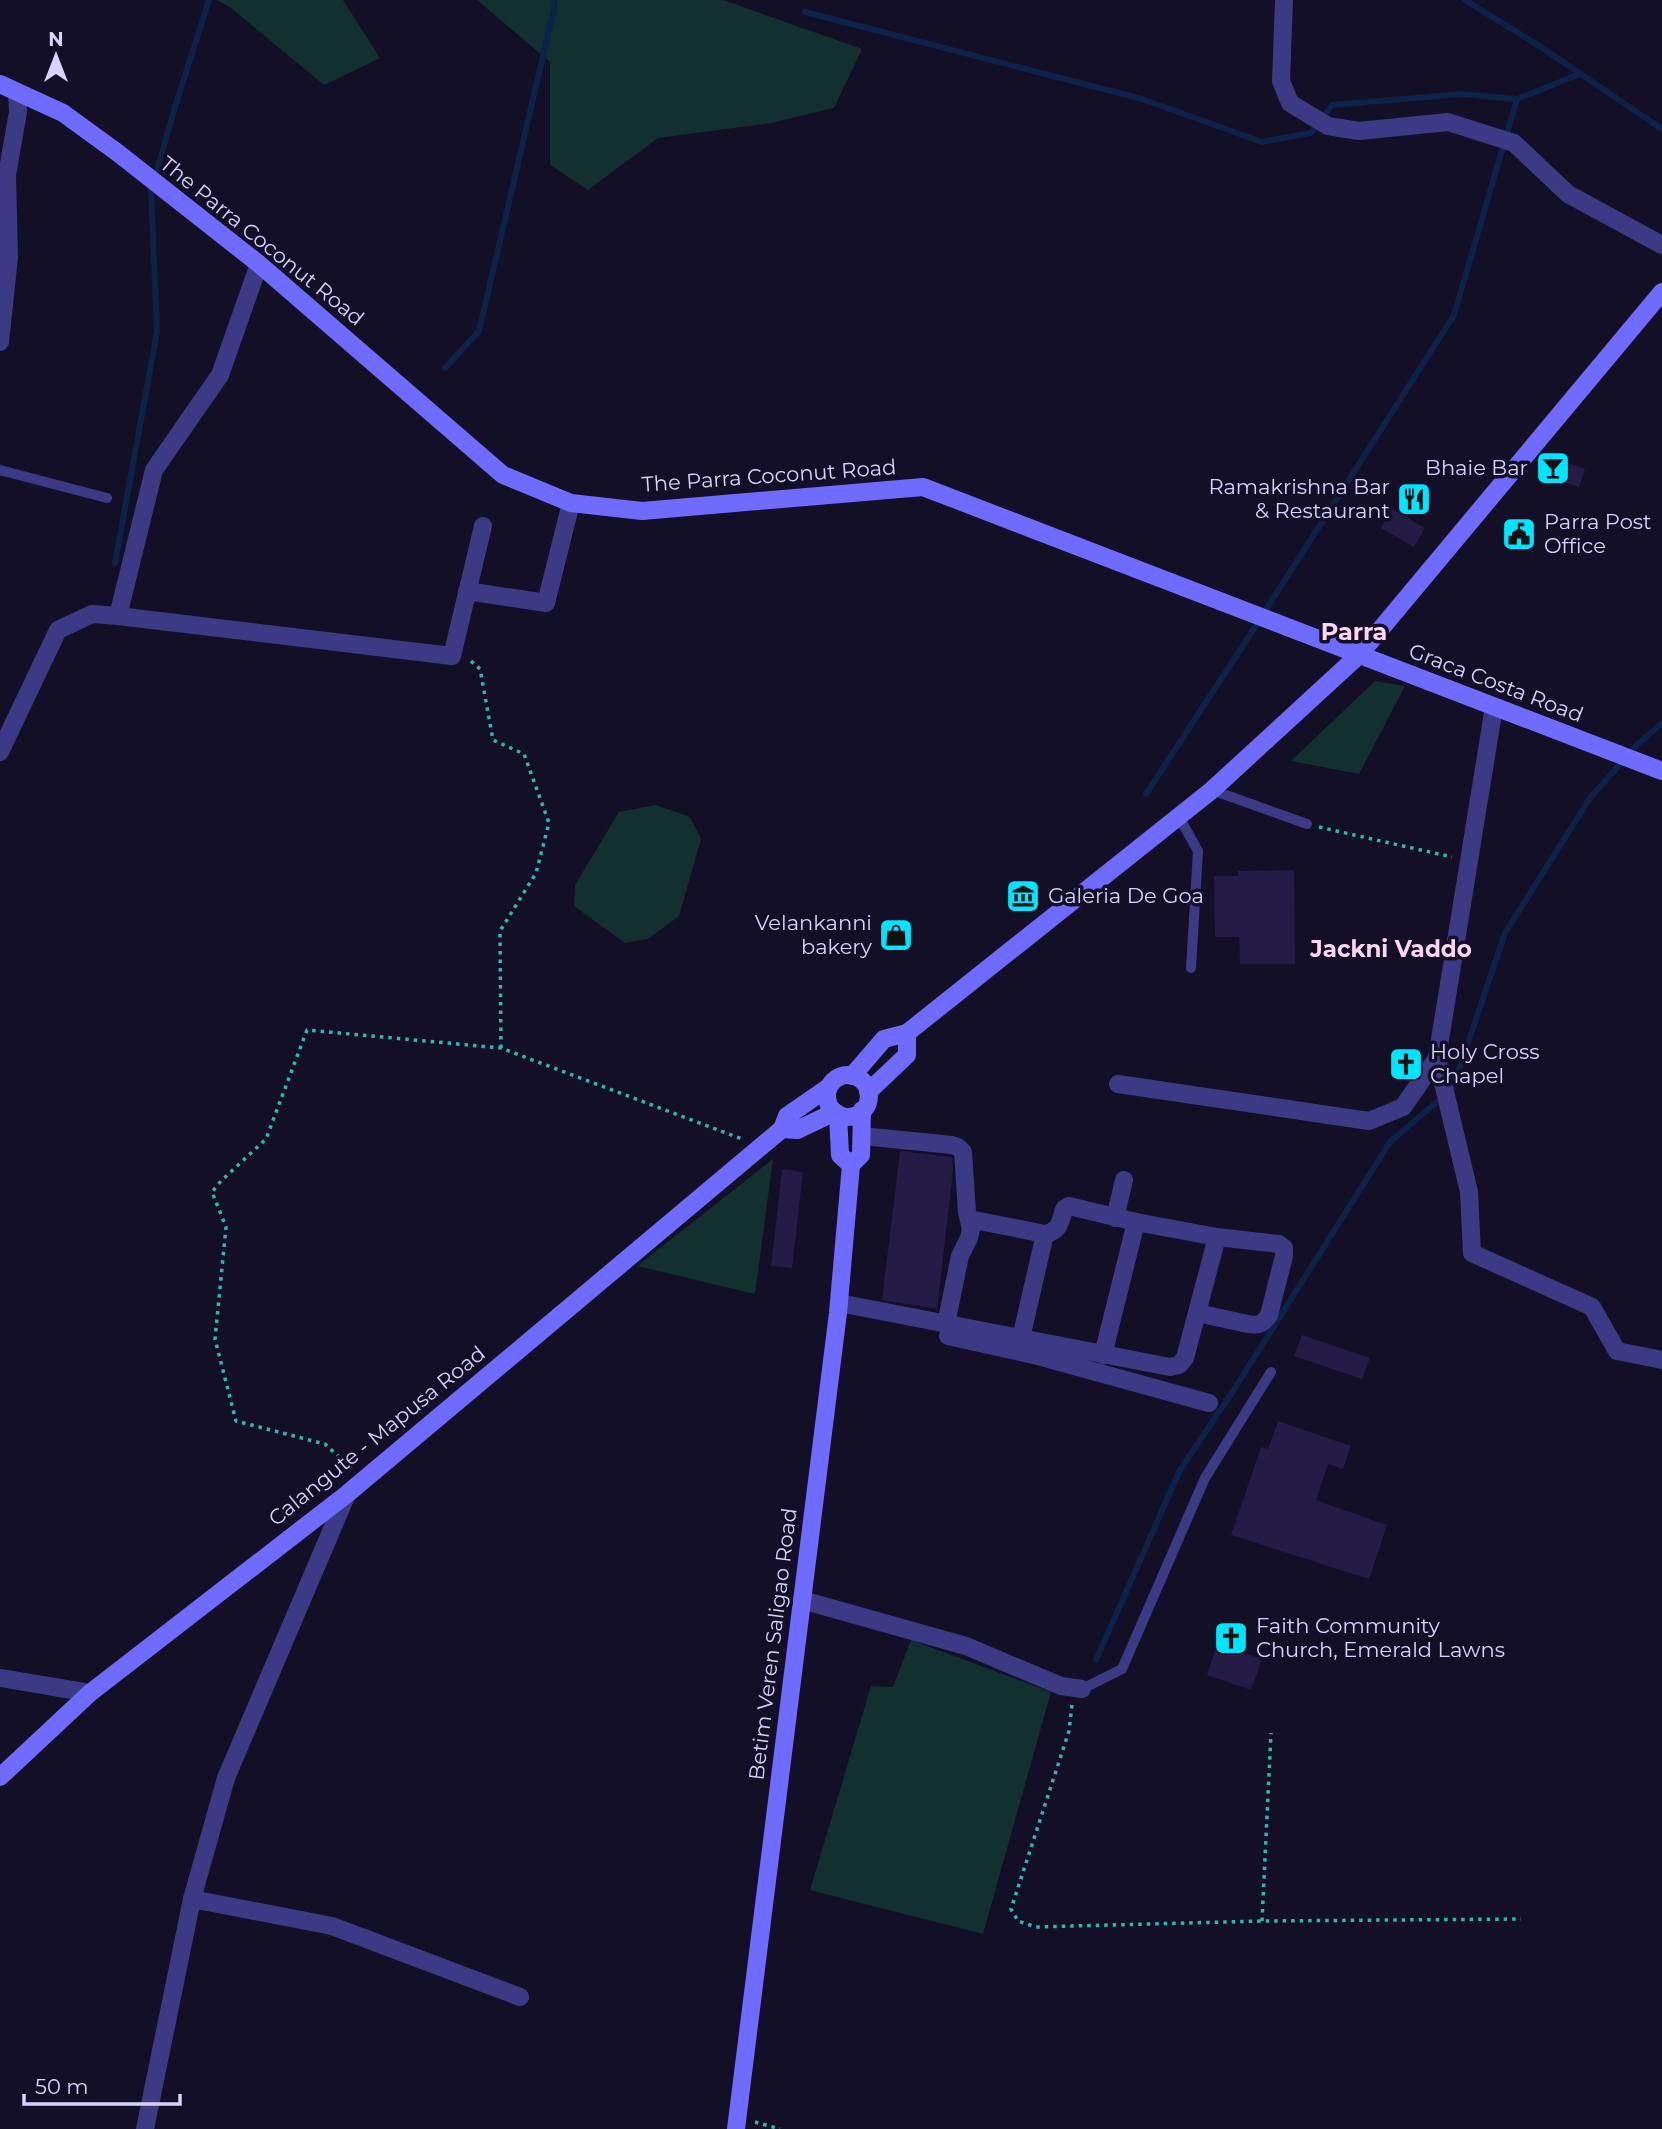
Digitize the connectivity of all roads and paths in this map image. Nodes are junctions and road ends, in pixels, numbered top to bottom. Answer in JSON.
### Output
{"nodes":[{"id":1,"x":1284,"y":0,"type":"edge"},
{"id":2,"x":0,"y":83,"type":"edge"},
{"id":3,"x":17,"y":93,"type":"junction"},
{"id":4,"x":1662,"y":245,"type":"edge"},
{"id":5,"x":259,"y":264,"type":"junction"},
{"id":6,"x":1662,"y":292,"type":"edge"},
{"id":7,"x":0,"y":342,"type":"edge"},
{"id":8,"x":0,"y":470,"type":"edge"},
{"id":9,"x":107,"y":498,"type":"dead end"},
{"id":10,"x":571,"y":503,"type":"junction"},
{"id":11,"x":483,"y":526,"type":"dead end"},
{"id":12,"x":467,"y":591,"type":"junction"},
{"id":13,"x":118,"y":616,"type":"junction"},
{"id":14,"x":454,"y":645,"type":"junction"},
{"id":15,"x":1359,"y":655,"type":"junction"},
{"id":16,"x":1494,"y":707,"type":"junction"},
{"id":17,"x":0,"y":752,"type":"edge"},
{"id":18,"x":1662,"y":771,"type":"edge"},
{"id":19,"x":1212,"y":790,"type":"junction"},
{"id":20,"x":1179,"y":817,"type":"junction"},
{"id":21,"x":1307,"y":824,"type":"joint"},
{"id":22,"x":1469,"y":862,"type":"junction"},
{"id":23,"x":1191,"y":968,"type":"dead end"},
{"id":24,"x":907,"y":1033,"type":"junction"},
{"id":25,"x":501,"y":1048,"type":"junction"},
{"id":26,"x":1437,"y":1058,"type":"junction"},
{"id":27,"x":852,"y":1076,"type":"junction"},
{"id":28,"x":1118,"y":1084,"type":"dead end"},
{"id":29,"x":829,"y":1087,"type":"junction"},
{"id":30,"x":868,"y":1092,"type":"junction"},
{"id":31,"x":862,"y":1110,"type":"junction"},
{"id":32,"x":836,"y":1113,"type":"junction"},
{"id":33,"x":782,"y":1129,"type":"junction"},
{"id":34,"x":862,"y":1136,"type":"junction"},
{"id":35,"x":761,"y":1146,"type":"junction"},
{"id":36,"x":851,"y":1165,"type":"junction"},
{"id":37,"x":1124,"y":1180,"type":"dead end"},
{"id":38,"x":1115,"y":1218,"type":"junction"},
{"id":39,"x":969,"y":1219,"type":"junction"},
{"id":40,"x":1136,"y":1222,"type":"junction"},
{"id":41,"x":1045,"y":1234,"type":"junction"},
{"id":42,"x":1217,"y":1237,"type":"junction"},
{"id":43,"x":838,"y":1308,"type":"junction"},
{"id":44,"x":1197,"y":1313,"type":"junction"},
{"id":45,"x":946,"y":1324,"type":"junction"},
{"id":46,"x":1020,"y":1338,"type":"junction"},
{"id":47,"x":1103,"y":1354,"type":"junction"},
{"id":48,"x":1662,"y":1360,"type":"edge"},
{"id":49,"x":1271,"y":1373,"type":"dead end"},
{"id":50,"x":1209,"y":1403,"type":"dead end"},
{"id":51,"x":363,"y":1480,"type":"junction"},
{"id":52,"x":347,"y":1493,"type":"junction"},
{"id":53,"x":802,"y":1600,"type":"junction"},
{"id":54,"x":0,"y":1678,"type":"edge"},
{"id":55,"x":1082,"y":1689,"type":"junction"},
{"id":56,"x":90,"y":1693,"type":"junction"},
{"id":57,"x":1271,"y":1733,"type":"dead end"},
{"id":58,"x":0,"y":1777,"type":"edge"},
{"id":59,"x":192,"y":1899,"type":"junction"},
{"id":60,"x":1521,"y":1919,"type":"dead end"},
{"id":61,"x":1262,"y":1921,"type":"junction"},
{"id":62,"x":520,"y":1997,"type":"dead end"},
{"id":63,"x":737,"y":2123,"type":"edge"},
{"id":64,"x":145,"y":2129,"type":"edge"},
{"id":65,"x":780,"y":2129,"type":"edge"}],
"edges":[{"from":1,"to":4,"type":"street"},
{"from":2,"to":3,"type":"main road","name":"The Parra Coconut Road"},
{"from":3,"to":5,"type":"main road","name":"The Parra Coconut Road"},
{"from":3,"to":7,"type":"street"},
{"from":5,"to":10,"type":"main road","name":"The Parra Coconut Road"},
{"from":5,"to":13,"type":"street"},
{"from":6,"to":15,"type":"main road","name":"Calangute - Mapusa Road"},
{"from":8,"to":9,"type":"lane"},
{"from":10,"to":12,"type":"street"},
{"from":10,"to":15,"type":"main road","name":"The Parra Coconut Road"},
{"from":11,"to":12,"type":"street"},
{"from":12,"to":14,"type":"street"},
{"from":13,"to":14,"type":"street"},
{"from":13,"to":17,"type":"street"},
{"from":14,"to":25,"type":"path"},
{"from":15,"to":16,"type":"main road","name":"Graca Costa Road"},
{"from":15,"to":19,"type":"main road","name":"Calangute - Mapusa Road"},
{"from":16,"to":18,"type":"main road","name":"Graca Costa Road"},
{"from":16,"to":22,"type":"street"},
{"from":19,"to":20,"type":"main road","name":"Calangute - Mapusa Road"},
{"from":19,"to":21,"type":"lane"},
{"from":20,"to":23,"type":"lane"},
{"from":20,"to":24,"type":"main road","name":"Calangute - Mapusa Road"},
{"from":21,"to":22,"type":"path"},
{"from":22,"to":26,"type":"street"},
{"from":24,"to":27,"type":"main road","name":"Calangute - Mapusa Road"},
{"from":24,"to":30,"type":"main road"},
{"from":25,"to":35,"type":"path"},
{"from":25,"to":51,"type":"path"},
{"from":26,"to":28,"type":"street"},
{"from":26,"to":48,"type":"street"},
{"from":27,"to":29,"type":"main road","name":"Calangute - Mapusa Road"},
{"from":27,"to":30,"type":"main road"},
{"from":29,"to":32,"type":"main road"},
{"from":29,"to":33,"type":"main road","name":"Calangute - Mapusa Road"},
{"from":30,"to":31,"type":"main road"},
{"from":31,"to":32,"type":"main road","name":"Calangute - Mapusa Road"},
{"from":31,"to":34,"type":"main road","name":"Betim Veren Saligao Road"},
{"from":32,"to":33,"type":"main road","name":"Calangute - Mapusa Road"},
{"from":32,"to":36,"type":"main road","name":"Betim Veren Saligao Road"},
{"from":33,"to":35,"type":"main road","name":"Calangute - Mapusa Road"},
{"from":34,"to":36,"type":"main road","name":"Betim Veren Saligao Road"},
{"from":34,"to":39,"type":"street"},
{"from":35,"to":51,"type":"main road","name":"Calangute - Mapusa Road"},
{"from":36,"to":43,"type":"main road","name":"Betim Veren Saligao Road"},
{"from":37,"to":38,"type":"street"},
{"from":38,"to":40,"type":"street"},
{"from":38,"to":41,"type":"street"},
{"from":39,"to":41,"type":"street"},
{"from":39,"to":45,"type":"street"},
{"from":40,"to":42,"type":"street"},
{"from":40,"to":47,"type":"street"},
{"from":41,"to":46,"type":"street"},
{"from":42,"to":44,"type":"street"},
{"from":42,"to":44,"type":"street"},
{"from":43,"to":45,"type":"street"},
{"from":43,"to":50,"type":"street"},
{"from":43,"to":53,"type":"main road","name":"Betim Veren Saligao Road"},
{"from":44,"to":47,"type":"street"},
{"from":45,"to":46,"type":"street"},
{"from":46,"to":47,"type":"street"},
{"from":49,"to":55,"type":"lane"},
{"from":51,"to":52,"type":"main road","name":"Calangute - Mapusa Road"},
{"from":52,"to":56,"type":"main road","name":"Calangute - Mapusa Road"},
{"from":52,"to":59,"type":"street"},
{"from":53,"to":55,"type":"street"},
{"from":53,"to":63,"type":"main road","name":"Betim Veren Saligao Road"},
{"from":54,"to":56,"type":"street"},
{"from":55,"to":61,"type":"path"},
{"from":56,"to":58,"type":"main road","name":"Calangute - Mapusa Road"},
{"from":57,"to":61,"type":"path"},
{"from":59,"to":62,"type":"street"},
{"from":59,"to":64,"type":"street"},
{"from":60,"to":61,"type":"path"},
{"from":63,"to":65,"type":"path"}]}
